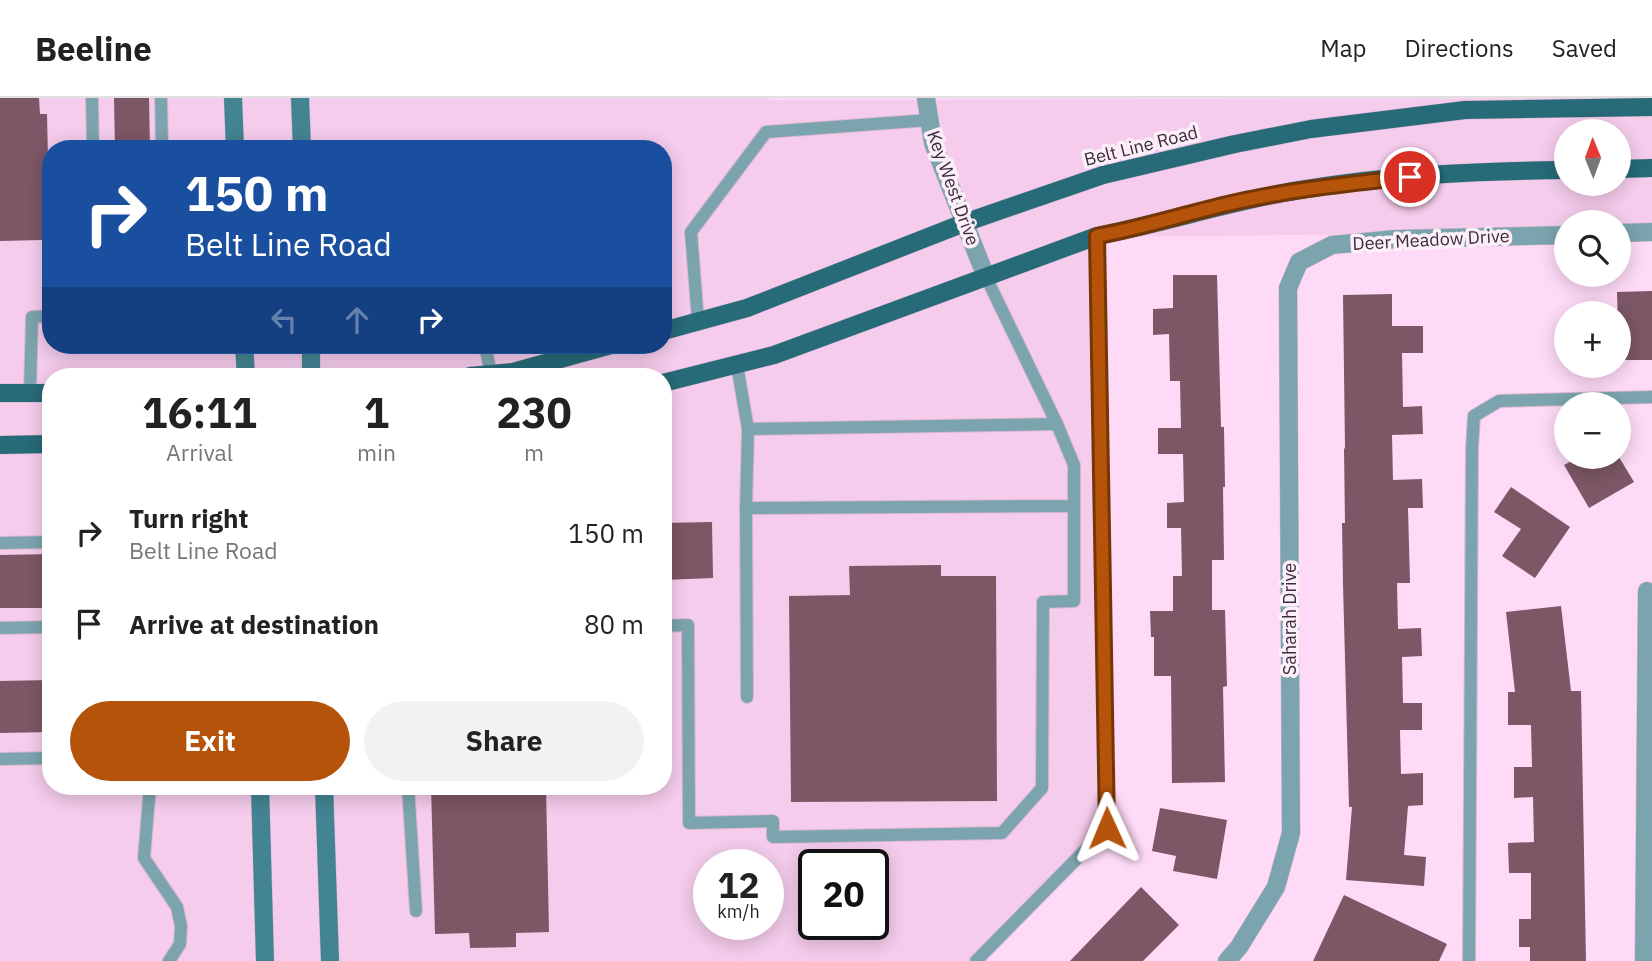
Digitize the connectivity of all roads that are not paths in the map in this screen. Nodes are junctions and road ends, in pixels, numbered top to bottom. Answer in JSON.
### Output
{"nodes":[{"id":1,"x":92,"y":98,"type":"edge"},
{"id":2,"x":161,"y":98,"type":"edge"},
{"id":3,"x":233,"y":98,"type":"edge"},
{"id":4,"x":300,"y":98,"type":"edge"},
{"id":5,"x":926,"y":98,"type":"edge"},
{"id":6,"x":1652,"y":107,"type":"edge"},
{"id":7,"x":929,"y":120,"type":"junction"},
{"id":8,"x":93,"y":140,"type":"edge"},
{"id":9,"x":162,"y":140,"type":"edge"},
{"id":10,"x":235,"y":140,"type":"edge"},
{"id":11,"x":302,"y":140,"type":"edge"},
{"id":12,"x":1652,"y":168,"type":"edge"},
{"id":13,"x":1631,"y":169,"type":"edge"},
{"id":14,"x":1554,"y":170,"type":"edge"},
{"id":15,"x":964,"y":223,"type":"junction"},
{"id":16,"x":1631,"y":233,"type":"edge"},
{"id":17,"x":1652,"y":233,"type":"edge"},
{"id":18,"x":1554,"y":234,"type":"edge"},
{"id":19,"x":1097,"y":236,"type":"junction"},
{"id":20,"x":1299,"y":262,"type":"joint"},
{"id":21,"x":986,"y":277,"type":"junction"},
{"id":22,"x":42,"y":316,"type":"edge"},
{"id":23,"x":698,"y":321,"type":"junction"},
{"id":24,"x":672,"y":328,"type":"edge"},
{"id":25,"x":578,"y":354,"type":"edge"},
{"id":26,"x":737,"y":365,"type":"junction"},
{"id":27,"x":528,"y":368,"type":"edge"},
{"id":28,"x":672,"y":381,"type":"edge"},
{"id":29,"x":0,"y":393,"type":"edge"},
{"id":30,"x":30,"y":393,"type":"junction"},
{"id":31,"x":42,"y":393,"type":"edge"},
{"id":32,"x":1652,"y":397,"type":"edge"},
{"id":33,"x":1056,"y":424,"type":"junction"},
{"id":34,"x":748,"y":429,"type":"junction"},
{"id":35,"x":42,"y":444,"type":"edge"},
{"id":36,"x":0,"y":445,"type":"edge"},
{"id":37,"x":1074,"y":506,"type":"junction"},
{"id":38,"x":746,"y":508,"type":"junction"},
{"id":39,"x":42,"y":542,"type":"edge"},
{"id":40,"x":0,"y":543,"type":"edge"},
{"id":41,"x":1647,"y":591,"type":"dead end"},
{"id":42,"x":672,"y":626,"type":"edge"},
{"id":43,"x":0,"y":628,"type":"edge"},
{"id":44,"x":42,"y":628,"type":"edge"},
{"id":45,"x":747,"y":697,"type":"dead end"},
{"id":46,"x":42,"y":758,"type":"edge"},
{"id":47,"x":0,"y":759,"type":"edge"},
{"id":48,"x":149,"y":795,"type":"edge"},
{"id":49,"x":260,"y":795,"type":"edge"},
{"id":50,"x":324,"y":795,"type":"edge"},
{"id":51,"x":409,"y":795,"type":"edge"},
{"id":52,"x":416,"y":911,"type":"dead end"},
{"id":53,"x":169,"y":961,"type":"edge"},
{"id":54,"x":265,"y":961,"type":"edge"},
{"id":55,"x":330,"y":961,"type":"edge"},
{"id":56,"x":976,"y":961,"type":"edge"},
{"id":57,"x":1227,"y":961,"type":"edge"},
{"id":58,"x":1469,"y":961,"type":"edge"},
{"id":59,"x":1644,"y":961,"type":"edge"}],
"edges":[{"from":1,"to":8,"type":"lane"},
{"from":2,"to":9,"type":"lane"},
{"from":3,"to":10,"type":"main road"},
{"from":4,"to":11,"type":"main road"},
{"from":5,"to":7,"type":"street","name":"Key West Drive"},
{"from":6,"to":15,"type":"main road","name":"Belt Line Road"},
{"from":7,"to":15,"type":"street","name":"Key West Drive"},
{"from":7,"to":23,"type":"lane"},
{"from":12,"to":13,"type":"main road"},
{"from":14,"to":19,"type":"main road"},
{"from":15,"to":21,"type":"street","name":"Key West Drive"},
{"from":15,"to":23,"type":"main road","name":"Belt Line Road"},
{"from":16,"to":17,"type":"street"},
{"from":18,"to":20,"type":"street","name":"Deer Meadow Drive"},
{"from":19,"to":21,"type":"main road"},
{"from":19,"to":56,"type":"lane"},
{"from":20,"to":57,"type":"street","name":"Saharah Drive"},
{"from":21,"to":26,"type":"main road"},
{"from":21,"to":33,"type":"lane"},
{"from":22,"to":30,"type":"lane"},
{"from":23,"to":24,"type":"main road","name":"Belt Line Road"},
{"from":25,"to":27,"type":"main road"},
{"from":26,"to":28,"type":"main road"},
{"from":26,"to":34,"type":"lane"},
{"from":29,"to":30,"type":"main road"},
{"from":30,"to":31,"type":"main road"},
{"from":32,"to":58,"type":"lane"},
{"from":33,"to":34,"type":"lane"},
{"from":33,"to":37,"type":"lane"},
{"from":34,"to":38,"type":"lane"},
{"from":35,"to":36,"type":"main road"},
{"from":37,"to":38,"type":"lane"},
{"from":37,"to":42,"type":"lane"},
{"from":38,"to":45,"type":"lane"},
{"from":39,"to":40,"type":"lane"},
{"from":41,"to":59,"type":"street"},
{"from":43,"to":44,"type":"lane"},
{"from":46,"to":47,"type":"lane"},
{"from":48,"to":53,"type":"lane"},
{"from":49,"to":54,"type":"main road"},
{"from":50,"to":55,"type":"main road"},
{"from":51,"to":52,"type":"lane"}]}
